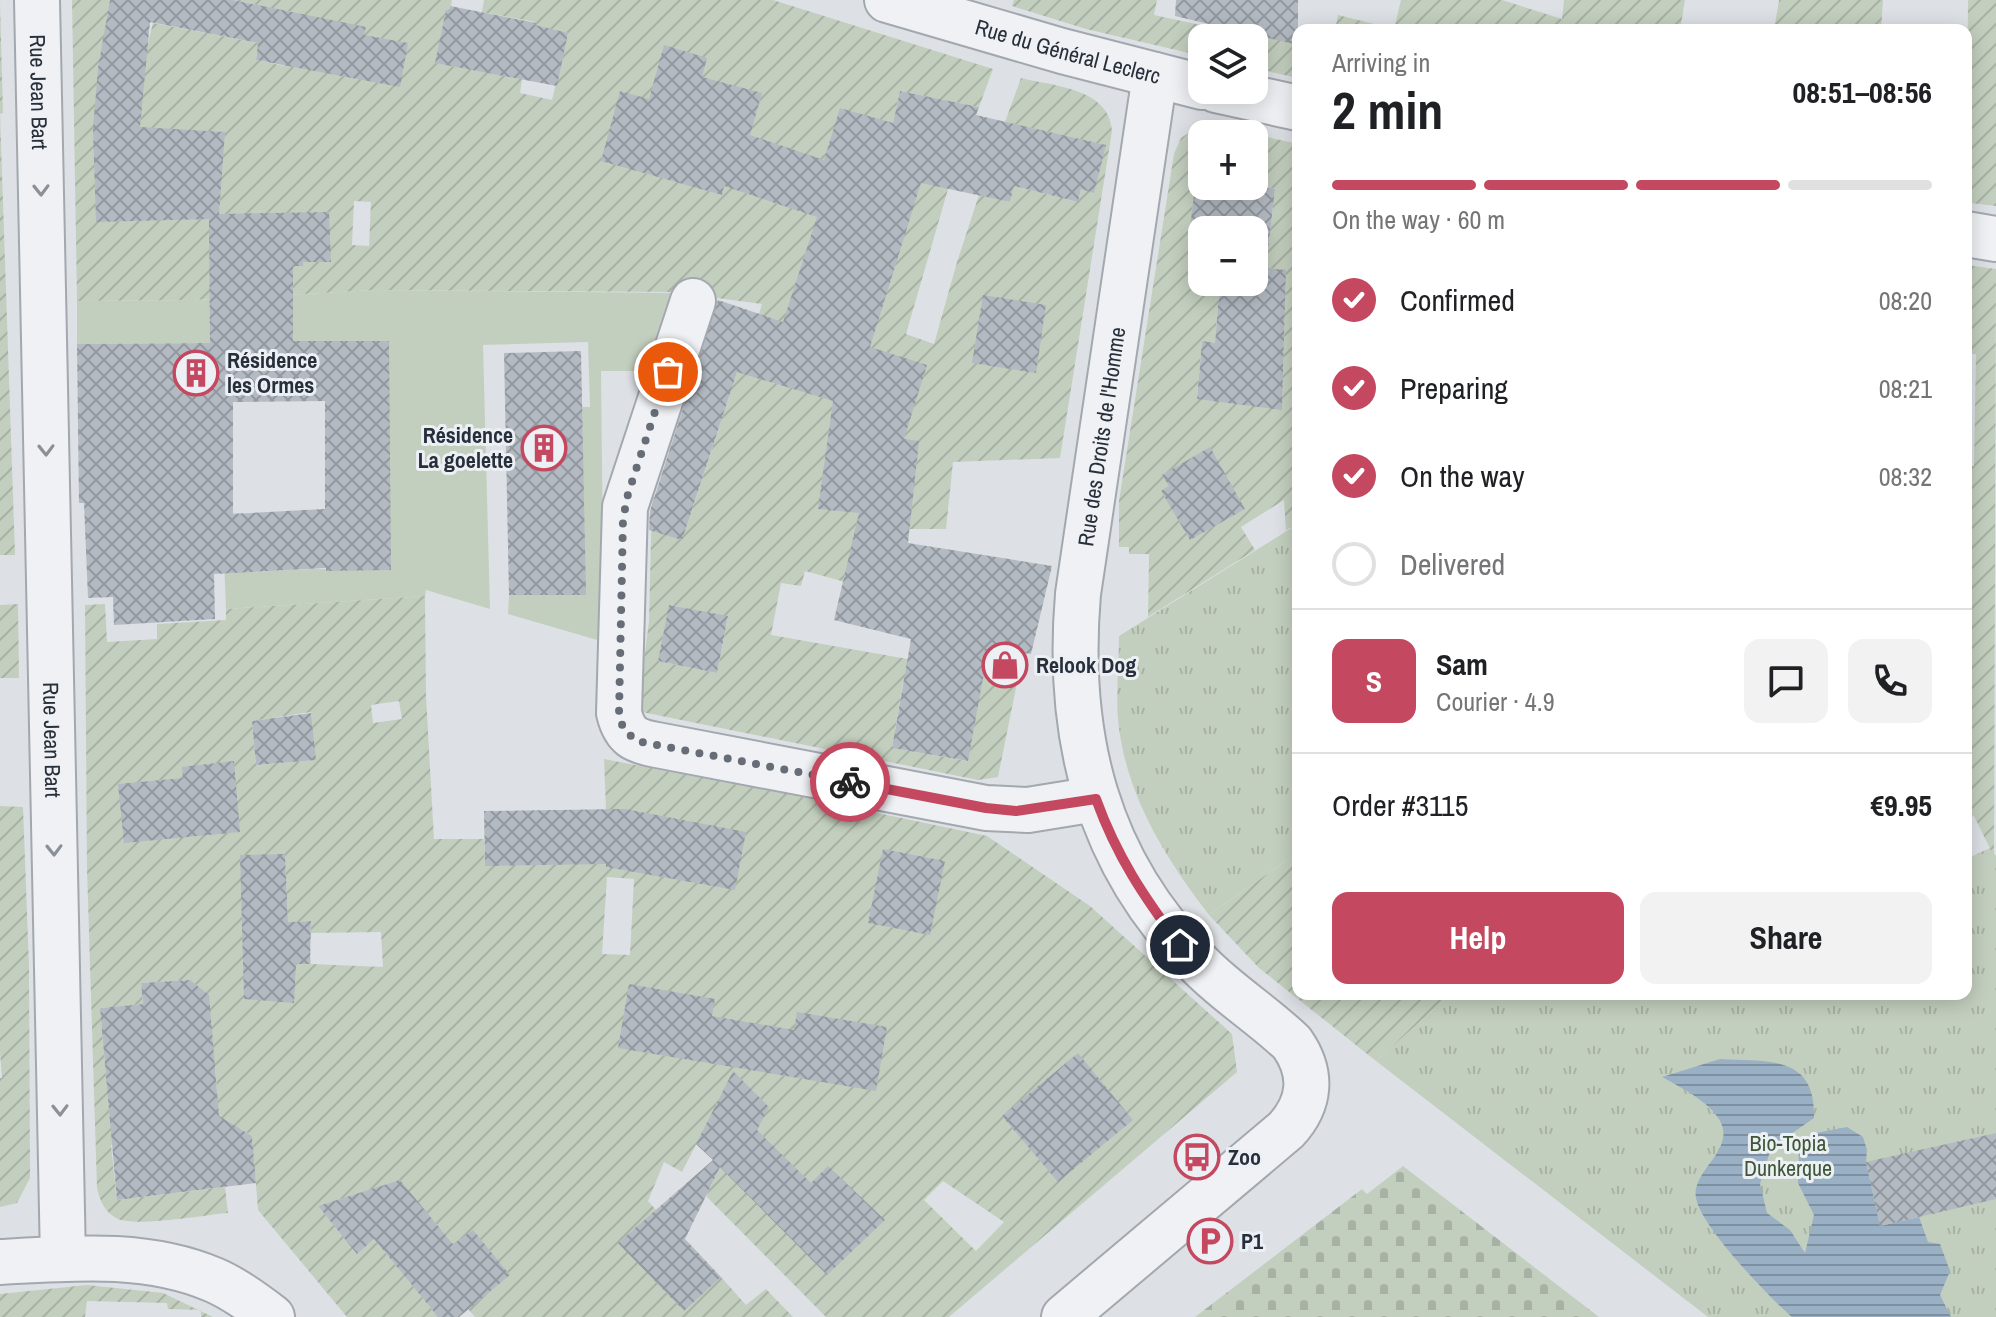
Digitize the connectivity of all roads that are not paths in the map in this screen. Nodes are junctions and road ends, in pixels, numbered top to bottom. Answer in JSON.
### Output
{"nodes":[{"id":1,"x":37,"y":0,"type":"edge"},
{"id":2,"x":887,"y":0,"type":"edge"},
{"id":3,"x":1155,"y":75,"type":"junction"},
{"id":4,"x":1188,"y":83,"type":"edge"},
{"id":5,"x":1268,"y":101,"type":"edge"},
{"id":6,"x":1292,"y":107,"type":"edge"},
{"id":7,"x":1972,"y":235,"type":"edge"},
{"id":8,"x":1996,"y":239,"type":"edge"},
{"id":9,"x":693,"y":301,"type":"dead end"},
{"id":10,"x":1096,"y":799,"type":"junction"},
{"id":11,"x":63,"y":1259,"type":"junction"},
{"id":12,"x":0,"y":1262,"type":"edge"},
{"id":13,"x":272,"y":1317,"type":"edge"},
{"id":14,"x":1064,"y":1317,"type":"edge"}],
"edges":[{"from":1,"to":11,"type":"street","name":"Rue Jean Bart","one_way":true},
{"from":2,"to":3,"type":"street","name":"Rue du Général Leclerc"},
{"from":3,"to":4,"type":"street","name":"Rue du Général Leclerc"},
{"from":3,"to":10,"type":"street","name":"Rue des Droits de l'Homme"},
{"from":5,"to":6,"type":"street"},
{"from":7,"to":8,"type":"street"},
{"from":9,"to":10,"type":"street"},
{"from":10,"to":14,"type":"street","name":"Rue des Droits de l'Homme"},
{"from":11,"to":12,"type":"street"},
{"from":11,"to":13,"type":"street"}]}
